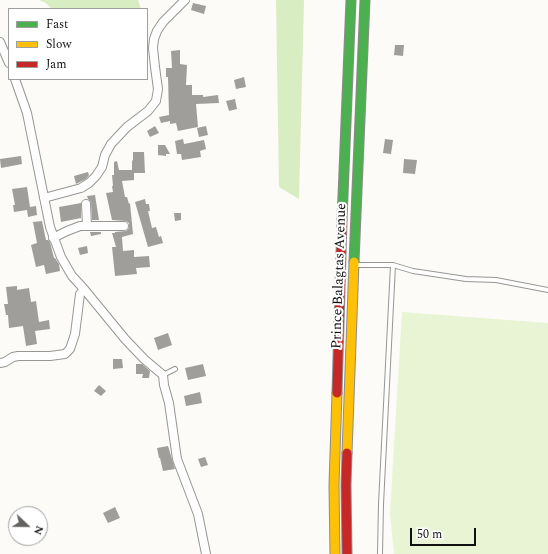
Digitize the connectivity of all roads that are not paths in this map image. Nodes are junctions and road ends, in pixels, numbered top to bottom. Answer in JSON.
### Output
{"nodes":[{"id":1,"x":185,"y":0,"type":"edge"},
{"id":2,"x":352,"y":0,"type":"edge"},
{"id":3,"x":366,"y":0,"type":"edge"},
{"id":4,"x":0,"y":42,"type":"edge"},
{"id":5,"x":8,"y":61,"type":"edge"},
{"id":6,"x":15,"y":80,"type":"edge"},
{"id":7,"x":44,"y":198,"type":"junction"},
{"id":8,"x":86,"y":204,"type":"dead end"},
{"id":9,"x":87,"y":226,"type":"junction"},
{"id":10,"x":124,"y":226,"type":"dead end"},
{"id":11,"x":53,"y":238,"type":"junction"},
{"id":12,"x":354,"y":265,"type":"junction"},
{"id":13,"x":393,"y":265,"type":"junction"},
{"id":14,"x":84,"y":289,"type":"junction"},
{"id":15,"x":548,"y":290,"type":"edge"},
{"id":16,"x":0,"y":363,"type":"edge"},
{"id":17,"x":175,"y":369,"type":"dead end"},
{"id":18,"x":163,"y":375,"type":"junction"},
{"id":19,"x":337,"y":392,"type":"junction"},
{"id":20,"x":350,"y":393,"type":"junction"},
{"id":21,"x":206,"y":554,"type":"edge"},
{"id":22,"x":335,"y":554,"type":"edge"},
{"id":23,"x":347,"y":554,"type":"edge"},
{"id":24,"x":380,"y":554,"type":"edge"}],
"edges":[{"from":1,"to":7,"type":"street"},
{"from":2,"to":19,"type":"main road","name":"Prince Balagtas Avenue"},
{"from":3,"to":12,"type":"main road","name":"Prince Balagtas Avenue"},
{"from":4,"to":5,"type":"street"},
{"from":6,"to":7,"type":"street"},
{"from":7,"to":11,"type":"street"},
{"from":8,"to":9,"type":"street"},
{"from":9,"to":10,"type":"street"},
{"from":9,"to":11,"type":"street"},
{"from":11,"to":14,"type":"street"},
{"from":12,"to":13,"type":"lane"},
{"from":12,"to":20,"type":"main road","name":"Prince Balagtas Avenue"},
{"from":13,"to":15,"type":"lane"},
{"from":13,"to":24,"type":"lane"},
{"from":14,"to":16,"type":"street"},
{"from":14,"to":18,"type":"street"},
{"from":17,"to":18,"type":"lane"},
{"from":18,"to":21,"type":"street"},
{"from":19,"to":20,"type":"main road"},
{"from":19,"to":22,"type":"main road","name":"Prince Balagtas Avenue"},
{"from":20,"to":23,"type":"main road","name":"Prince Balagtas Avenue"}]}
